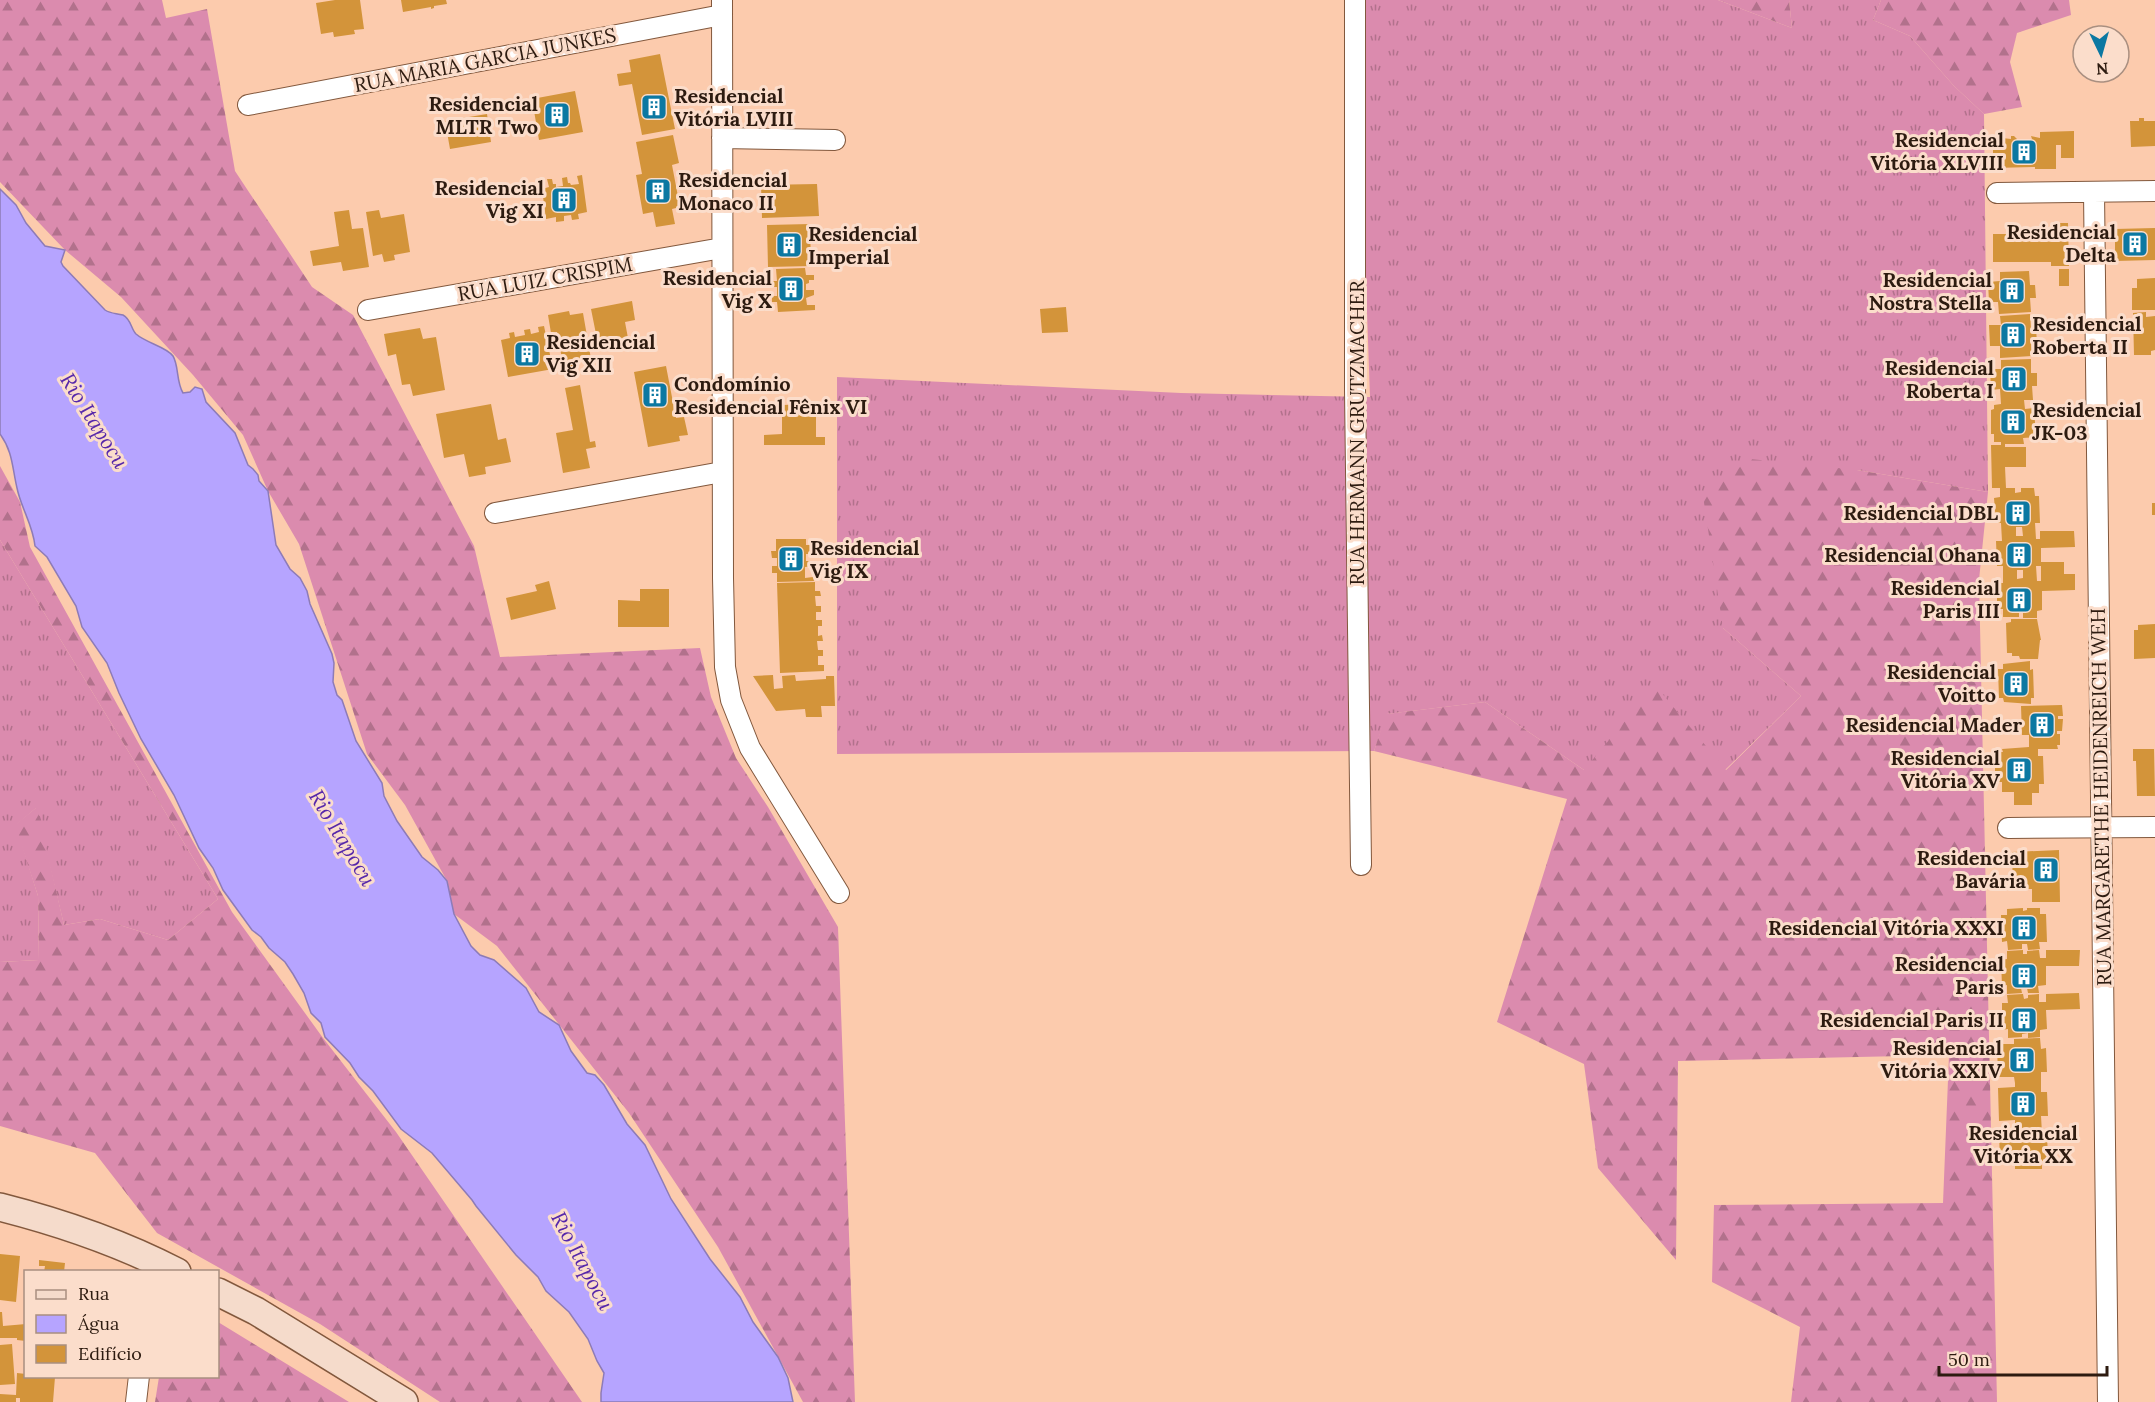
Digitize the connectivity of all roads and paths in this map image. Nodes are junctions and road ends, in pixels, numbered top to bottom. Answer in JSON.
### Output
{"nodes":[{"id":1,"x":1354,"y":0,"type":"edge"},
{"id":2,"x":722,"y":7,"type":"edge"},
{"id":3,"x":248,"y":105,"type":"dead end"},
{"id":4,"x":722,"y":138,"type":"junction"},
{"id":5,"x":835,"y":140,"type":"dead end"},
{"id":6,"x":2155,"y":191,"type":"edge"},
{"id":7,"x":2094,"y":192,"type":"junction"},
{"id":8,"x":1997,"y":193,"type":"dead end"},
{"id":9,"x":722,"y":248,"type":"junction"},
{"id":10,"x":368,"y":310,"type":"dead end"},
{"id":11,"x":722,"y":472,"type":"junction"},
{"id":12,"x":495,"y":513,"type":"dead end"},
{"id":13,"x":2101,"y":827,"type":"junction"},
{"id":14,"x":2155,"y":827,"type":"edge"},
{"id":15,"x":2008,"y":828,"type":"dead end"},
{"id":16,"x":1361,"y":866,"type":"dead end"},
{"id":17,"x":839,"y":893,"type":"dead end"},
{"id":18,"x":0,"y":1207,"type":"edge"},
{"id":19,"x":149,"y":1265,"type":"edge"},
{"id":20,"x":169,"y":1270,"type":"edge"},
{"id":21,"x":219,"y":1292,"type":"edge"},
{"id":22,"x":139,"y":1378,"type":"edge"},
{"id":23,"x":136,"y":1402,"type":"edge"},
{"id":24,"x":404,"y":1402,"type":"edge"},
{"id":25,"x":2108,"y":1402,"type":"edge"}],
"edges":[{"from":1,"to":16,"type":"street","name":"RUA HERMANN GRUTZMACHER"},
{"from":2,"to":3,"type":"street","name":"RUA MARIA GARCIA JUNKES"},
{"from":2,"to":4,"type":"street"},
{"from":4,"to":5,"type":"street"},
{"from":4,"to":9,"type":"street"},
{"from":6,"to":7,"type":"street"},
{"from":7,"to":8,"type":"street"},
{"from":7,"to":13,"type":"street","name":"RUA MARGARETHE HEIDENREICH WEH"},
{"from":9,"to":10,"type":"street","name":"RUA LUIZ CRISPIM"},
{"from":9,"to":11,"type":"street"},
{"from":11,"to":12,"type":"street"},
{"from":11,"to":17,"type":"street"},
{"from":13,"to":14,"type":"street"},
{"from":13,"to":15,"type":"street"},
{"from":13,"to":25,"type":"street","name":"RUA MARGARETHE HEIDENREICH WEH"},
{"from":18,"to":19,"type":"main road"},
{"from":19,"to":20,"type":"main road"},
{"from":21,"to":24,"type":"main road"},
{"from":22,"to":23,"type":"street"}]}
